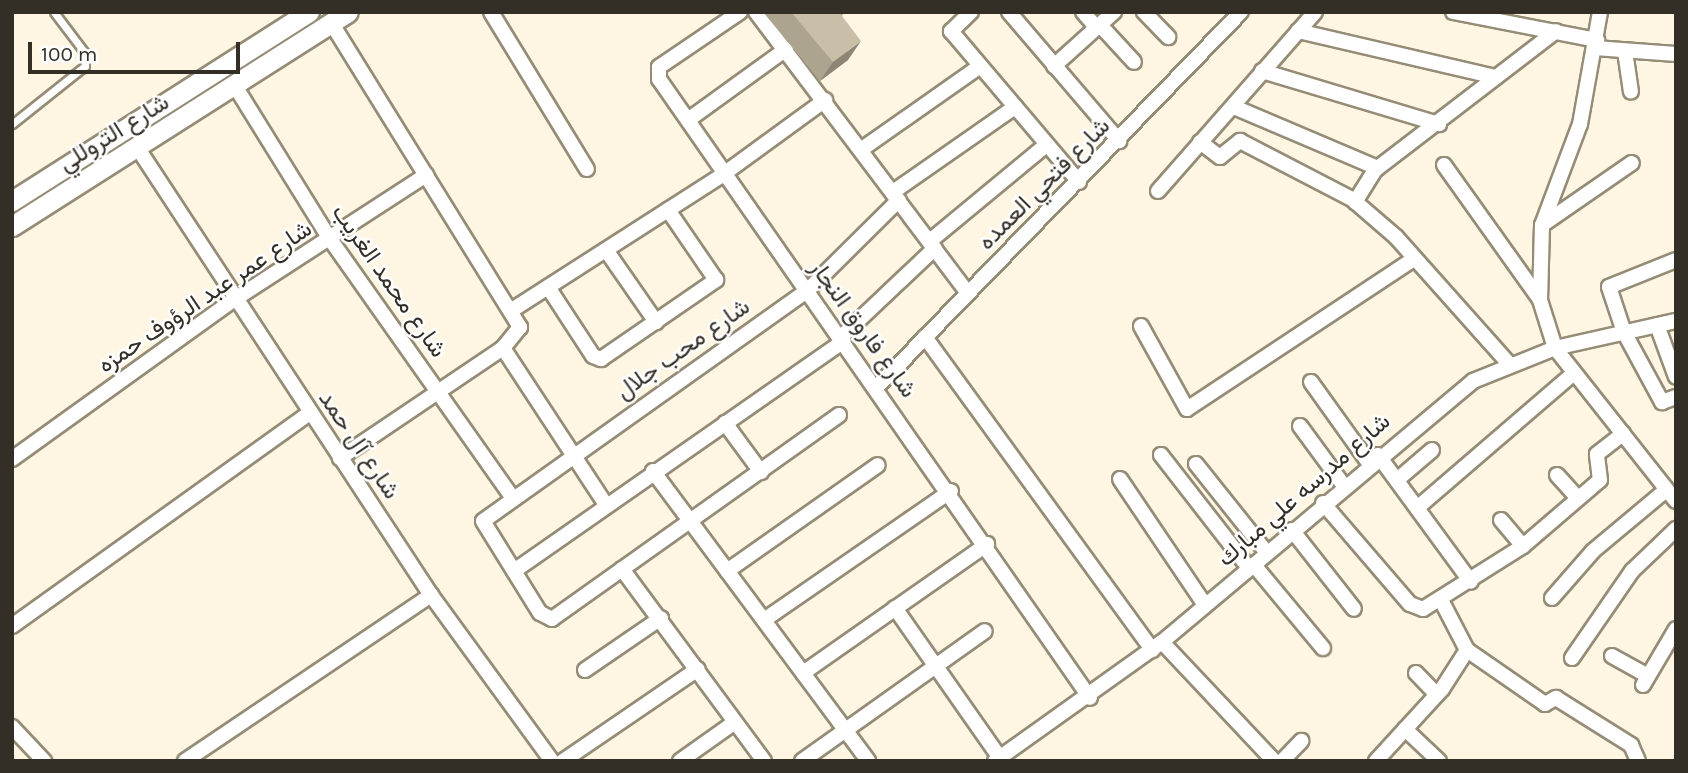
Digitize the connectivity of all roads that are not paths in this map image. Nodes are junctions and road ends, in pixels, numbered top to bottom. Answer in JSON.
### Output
{"nodes":[{"id":1,"x":54,"y":12,"type":"edge"},
{"id":2,"x":309,"y":12,"type":"edge"},
{"id":3,"x":348,"y":12,"type":"edge"},
{"id":4,"x":491,"y":12,"type":"edge"},
{"id":5,"x":740,"y":12,"type":"edge"},
{"id":6,"x":756,"y":12,"type":"edge"},
{"id":7,"x":971,"y":12,"type":"edge"},
{"id":8,"x":1009,"y":12,"type":"edge"},
{"id":9,"x":1083,"y":12,"type":"edge"},
{"id":10,"x":1114,"y":12,"type":"edge"},
{"id":11,"x":1144,"y":12,"type":"edge"},
{"id":12,"x":1241,"y":12,"type":"edge"},
{"id":13,"x":1315,"y":12,"type":"edge"},
{"id":14,"x":1453,"y":12,"type":"edge"},
{"id":15,"x":1600,"y":12,"type":"edge"},
{"id":16,"x":332,"y":24,"type":"junction"},
{"id":17,"x":1098,"y":27,"type":"junction"},
{"id":18,"x":1556,"y":31,"type":"junction"},
{"id":19,"x":1298,"y":32,"type":"junction"},
{"id":20,"x":1168,"y":37,"type":"dead end"},
{"id":21,"x":1596,"y":44,"type":"junction"},
{"id":22,"x":786,"y":49,"type":"junction"},
{"id":23,"x":1626,"y":51,"type":"junction"},
{"id":24,"x":1676,"y":54,"type":"edge"},
{"id":25,"x":1134,"y":62,"type":"dead end"},
{"id":26,"x":980,"y":66,"type":"junction"},
{"id":27,"x":1055,"y":66,"type":"junction"},
{"id":28,"x":1262,"y":71,"type":"junction"},
{"id":29,"x":1496,"y":77,"type":"junction"},
{"id":30,"x":235,"y":86,"type":"junction"},
{"id":31,"x":1631,"y":92,"type":"dead end"},
{"id":32,"x":825,"y":100,"type":"junction"},
{"id":33,"x":1014,"y":107,"type":"junction"},
{"id":34,"x":1234,"y":107,"type":"junction"},
{"id":35,"x":688,"y":120,"type":"junction"},
{"id":36,"x":12,"y":124,"type":"edge"},
{"id":37,"x":1439,"y":124,"type":"junction"},
{"id":38,"x":1119,"y":141,"type":"junction"},
{"id":39,"x":1200,"y":142,"type":"junction"},
{"id":40,"x":1046,"y":145,"type":"junction"},
{"id":41,"x":137,"y":147,"type":"junction"},
{"id":42,"x":862,"y":149,"type":"junction"},
{"id":43,"x":1632,"y":163,"type":"dead end"},
{"id":44,"x":1444,"y":165,"type":"dead end"},
{"id":45,"x":1378,"y":168,"type":"junction"},
{"id":46,"x":587,"y":169,"type":"dead end"},
{"id":47,"x":725,"y":173,"type":"junction"},
{"id":48,"x":426,"y":175,"type":"junction"},
{"id":49,"x":1079,"y":183,"type":"junction"},
{"id":50,"x":1158,"y":191,"type":"dead end"},
{"id":51,"x":14,"y":195,"type":"edge"},
{"id":52,"x":896,"y":196,"type":"junction"},
{"id":53,"x":1355,"y":202,"type":"junction"},
{"id":54,"x":668,"y":210,"type":"junction"},
{"id":55,"x":1542,"y":225,"type":"junction"},
{"id":56,"x":12,"y":226,"type":"edge"},
{"id":57,"x":330,"y":239,"type":"junction"},
{"id":58,"x":932,"y":245,"type":"junction"},
{"id":59,"x":606,"y":250,"type":"junction"},
{"id":60,"x":1415,"y":258,"type":"junction"},
{"id":61,"x":1676,"y":260,"type":"edge"},
{"id":62,"x":548,"y":287,"type":"junction"},
{"id":63,"x":807,"y":291,"type":"junction"},
{"id":64,"x":968,"y":293,"type":"junction"},
{"id":65,"x":235,"y":299,"type":"junction"},
{"id":66,"x":1540,"y":300,"type":"junction"},
{"id":67,"x":512,"y":310,"type":"junction"},
{"id":68,"x":1676,"y":321,"type":"edge"},
{"id":69,"x":656,"y":322,"type":"junction"},
{"id":70,"x":1657,"y":324,"type":"junction"},
{"id":71,"x":1142,"y":326,"type":"dead end"},
{"id":72,"x":1624,"y":332,"type":"junction"},
{"id":73,"x":925,"y":337,"type":"junction"},
{"id":74,"x":843,"y":339,"type":"junction"},
{"id":75,"x":503,"y":348,"type":"junction"},
{"id":76,"x":1555,"y":348,"type":"junction"},
{"id":77,"x":1509,"y":364,"type":"junction"},
{"id":78,"x":1574,"y":373,"type":"junction"},
{"id":79,"x":1676,"y":377,"type":"edge"},
{"id":80,"x":1311,"y":382,"type":"dead end"},
{"id":81,"x":878,"y":386,"type":"junction"},
{"id":82,"x":439,"y":392,"type":"junction"},
{"id":83,"x":1676,"y":397,"type":"edge"},
{"id":84,"x":310,"y":413,"type":"junction"},
{"id":85,"x":839,"y":415,"type":"dead end"},
{"id":86,"x":725,"y":423,"type":"junction"},
{"id":87,"x":1300,"y":426,"type":"dead end"},
{"id":88,"x":1623,"y":434,"type":"junction"},
{"id":89,"x":1432,"y":450,"type":"dead end"},
{"id":90,"x":573,"y":454,"type":"junction"},
{"id":91,"x":1161,"y":455,"type":"dead end"},
{"id":92,"x":340,"y":458,"type":"junction"},
{"id":93,"x":12,"y":459,"type":"edge"},
{"id":94,"x":1374,"y":459,"type":"junction"},
{"id":95,"x":1196,"y":464,"type":"dead end"},
{"id":96,"x":878,"y":465,"type":"dead end"},
{"id":97,"x":653,"y":471,"type":"junction"},
{"id":98,"x":761,"y":471,"type":"junction"},
{"id":99,"x":1556,"y":475,"type":"dead end"},
{"id":100,"x":1120,"y":479,"type":"dead end"},
{"id":101,"x":1396,"y":480,"type":"junction"},
{"id":102,"x":1344,"y":486,"type":"junction"},
{"id":103,"x":1666,"y":490,"type":"junction"},
{"id":104,"x":951,"y":491,"type":"junction"},
{"id":105,"x":513,"y":498,"type":"junction"},
{"id":106,"x":1578,"y":498,"type":"junction"},
{"id":107,"x":1676,"y":502,"type":"edge"},
{"id":108,"x":1323,"y":503,"type":"junction"},
{"id":109,"x":606,"y":505,"type":"junction"},
{"id":110,"x":1417,"y":508,"type":"junction"},
{"id":111,"x":690,"y":520,"type":"junction"},
{"id":112,"x":1501,"y":520,"type":"dead end"},
{"id":113,"x":1676,"y":529,"type":"edge"},
{"id":114,"x":1292,"y":530,"type":"junction"},
{"id":115,"x":987,"y":544,"type":"junction"},
{"id":116,"x":1522,"y":546,"type":"junction"},
{"id":117,"x":1267,"y":553,"type":"junction"},
{"id":118,"x":1251,"y":566,"type":"junction"},
{"id":119,"x":622,"y":569,"type":"junction"},
{"id":120,"x":514,"y":571,"type":"junction"},
{"id":121,"x":727,"y":571,"type":"junction"},
{"id":122,"x":1471,"y":582,"type":"junction"},
{"id":123,"x":430,"y":594,"type":"junction"},
{"id":124,"x":1552,"y":598,"type":"dead end"},
{"id":125,"x":1441,"y":600,"type":"junction"},
{"id":126,"x":1205,"y":605,"type":"junction"},
{"id":127,"x":895,"y":608,"type":"junction"},
{"id":128,"x":1354,"y":609,"type":"dead end"},
{"id":129,"x":661,"y":618,"type":"junction"},
{"id":130,"x":764,"y":620,"type":"junction"},
{"id":131,"x":12,"y":626,"type":"edge"},
{"id":132,"x":1676,"y":629,"type":"edge"},
{"id":133,"x":985,"y":631,"type":"dead end"},
{"id":134,"x":1157,"y":646,"type":"junction"},
{"id":135,"x":1322,"y":648,"type":"dead end"},
{"id":136,"x":1467,"y":650,"type":"junction"},
{"id":137,"x":1612,"y":656,"type":"dead end"},
{"id":138,"x":1572,"y":658,"type":"dead end"},
{"id":139,"x":935,"y":666,"type":"junction"},
{"id":140,"x":698,"y":669,"type":"junction"},
{"id":141,"x":585,"y":670,"type":"dead end"},
{"id":142,"x":803,"y":673,"type":"junction"},
{"id":143,"x":1416,"y":673,"type":"dead end"},
{"id":144,"x":1437,"y":695,"type":"junction"},
{"id":145,"x":1090,"y":698,"type":"junction"},
{"id":146,"x":735,"y":722,"type":"junction"},
{"id":147,"x":12,"y":727,"type":"edge"},
{"id":148,"x":1405,"y":729,"type":"junction"},
{"id":149,"x":845,"y":730,"type":"junction"},
{"id":150,"x":1301,"y":741,"type":"dead end"},
{"id":151,"x":997,"y":759,"type":"edge"},
{"id":152,"x":1433,"y":759,"type":"edge"},
{"id":153,"x":44,"y":761,"type":"edge"},
{"id":154,"x":185,"y":761,"type":"edge"},
{"id":155,"x":552,"y":761,"type":"edge"},
{"id":156,"x":563,"y":761,"type":"edge"},
{"id":157,"x":680,"y":761,"type":"edge"},
{"id":158,"x":764,"y":761,"type":"edge"},
{"id":159,"x":802,"y":761,"type":"edge"},
{"id":160,"x":868,"y":761,"type":"edge"},
{"id":161,"x":1274,"y":761,"type":"edge"},
{"id":162,"x":1282,"y":761,"type":"edge"},
{"id":163,"x":1376,"y":761,"type":"edge"},
{"id":164,"x":1638,"y":761,"type":"edge"}],
"edges":[{"from":1,"to":36,"type":"lane"},
{"from":2,"to":51,"type":"street","name":"شارع التروللي"},
{"from":3,"to":16,"type":"street","name":"شارع التروللي"},
{"from":4,"to":46,"type":"street"},
{"from":5,"to":35,"type":"street","name":"شارع فاروق النجار"},
{"from":6,"to":22,"type":"street"},
{"from":7,"to":26,"type":"street"},
{"from":8,"to":27,"type":"street"},
{"from":9,"to":17,"type":"street"},
{"from":10,"to":17,"type":"street"},
{"from":11,"to":20,"type":"street"},
{"from":12,"to":38,"type":"street","name":"شارع فتحي العمده"},
{"from":13,"to":19,"type":"street"},
{"from":14,"to":18,"type":"street"},
{"from":15,"to":21,"type":"street"},
{"from":16,"to":30,"type":"street","name":"شارع التروللي"},
{"from":16,"to":48,"type":"street"},
{"from":17,"to":25,"type":"street"},
{"from":17,"to":27,"type":"street"},
{"from":18,"to":21,"type":"street"},
{"from":18,"to":29,"type":"street"},
{"from":19,"to":28,"type":"street"},
{"from":19,"to":29,"type":"street"},
{"from":21,"to":23,"type":"street"},
{"from":21,"to":55,"type":"street"},
{"from":22,"to":32,"type":"street"},
{"from":22,"to":35,"type":"street"},
{"from":23,"to":24,"type":"street"},
{"from":23,"to":31,"type":"street"},
{"from":26,"to":33,"type":"street"},
{"from":26,"to":42,"type":"street"},
{"from":27,"to":38,"type":"street"},
{"from":28,"to":34,"type":"street"},
{"from":28,"to":37,"type":"street"},
{"from":29,"to":37,"type":"street"},
{"from":30,"to":41,"type":"street","name":"شارع التروللي"},
{"from":30,"to":57,"type":"street","name":"شارع محمد الغريب"},
{"from":32,"to":42,"type":"street"},
{"from":32,"to":47,"type":"street"},
{"from":33,"to":40,"type":"street"},
{"from":33,"to":52,"type":"street","name":"شارع محب جلال"},
{"from":34,"to":39,"type":"street"},
{"from":34,"to":45,"type":"street"},
{"from":35,"to":47,"type":"street","name":"شارع فاروق النجار"},
{"from":37,"to":45,"type":"street"},
{"from":38,"to":49,"type":"street","name":"شارع فتحي العمده"},
{"from":39,"to":50,"type":"street"},
{"from":39,"to":53,"type":"street"},
{"from":40,"to":49,"type":"street"},
{"from":40,"to":58,"type":"street"},
{"from":41,"to":56,"type":"street","name":"شارع التروللي"},
{"from":41,"to":65,"type":"street","name":"شارع آل حمد"},
{"from":42,"to":52,"type":"street"},
{"from":43,"to":55,"type":"street"},
{"from":44,"to":66,"type":"street"},
{"from":45,"to":53,"type":"street"},
{"from":47,"to":54,"type":"street"},
{"from":47,"to":63,"type":"street","name":"شارع فاروق النجار"},
{"from":48,"to":57,"type":"street","name":"شارع عمر عبد الرؤوف حمزه"},
{"from":48,"to":67,"type":"street"},
{"from":49,"to":64,"type":"street","name":"شارع فتحي العمده"},
{"from":52,"to":58,"type":"street"},
{"from":52,"to":63,"type":"street","name":"شارع محب جلال"},
{"from":53,"to":60,"type":"street"},
{"from":54,"to":59,"type":"street"},
{"from":54,"to":69,"type":"street"},
{"from":55,"to":66,"type":"street"},
{"from":57,"to":65,"type":"street","name":"شارع عمر عبد الرؤوف حمزه"},
{"from":57,"to":82,"type":"street","name":"شارع محمد الغريب"},
{"from":58,"to":64,"type":"street"},
{"from":58,"to":74,"type":"street"},
{"from":59,"to":62,"type":"street"},
{"from":59,"to":69,"type":"street"},
{"from":60,"to":71,"type":"street"},
{"from":60,"to":77,"type":"street"},
{"from":61,"to":72,"type":"street"},
{"from":62,"to":67,"type":"street"},
{"from":62,"to":69,"type":"street"},
{"from":63,"to":74,"type":"street","name":"شارع فاروق النجار"},
{"from":63,"to":90,"type":"street","name":"شارع محب جلال"},
{"from":64,"to":73,"type":"street","name":"شارع فتحي العمده"},
{"from":65,"to":84,"type":"street","name":"شارع آل حمد"},
{"from":65,"to":93,"type":"street","name":"شارع عمر عبد الرؤوف حمزه"},
{"from":66,"to":76,"type":"street"},
{"from":67,"to":75,"type":"street"},
{"from":68,"to":70,"type":"street","name":"شارع مدرسه علي مبارك"},
{"from":70,"to":72,"type":"street","name":"شارع مدرسه علي مبارك"},
{"from":70,"to":79,"type":"street"},
{"from":72,"to":76,"type":"street","name":"شارع مدرسه علي مبارك"},
{"from":72,"to":83,"type":"street"},
{"from":73,"to":81,"type":"street","name":"شارع فتحي العمده"},
{"from":73,"to":134,"type":"street"},
{"from":74,"to":81,"type":"street","name":"شارع فاروق النجار"},
{"from":74,"to":86,"type":"street"},
{"from":75,"to":82,"type":"street"},
{"from":75,"to":90,"type":"street"},
{"from":76,"to":77,"type":"street","name":"شارع مدرسه علي مبارك"},
{"from":76,"to":78,"type":"street"},
{"from":77,"to":94,"type":"street","name":"شارع مدرسه علي مبارك"},
{"from":78,"to":88,"type":"street"},
{"from":78,"to":110,"type":"street"},
{"from":80,"to":94,"type":"street"},
{"from":81,"to":104,"type":"street","name":"شارع فاروق النجار"},
{"from":82,"to":92,"type":"street"},
{"from":82,"to":105,"type":"street","name":"شارع محمد الغريب"},
{"from":84,"to":92,"type":"street","name":"شارع آل حمد"},
{"from":84,"to":131,"type":"street"},
{"from":85,"to":98,"type":"street"},
{"from":86,"to":97,"type":"street"},
{"from":86,"to":98,"type":"street"},
{"from":87,"to":102,"type":"street"},
{"from":88,"to":103,"type":"street"},
{"from":88,"to":106,"type":"street"},
{"from":89,"to":101,"type":"street"},
{"from":90,"to":105,"type":"street","name":"شارع محب جلال"},
{"from":90,"to":109,"type":"street"},
{"from":91,"to":118,"type":"street"},
{"from":92,"to":123,"type":"street","name":"شارع آل حمد"},
{"from":94,"to":101,"type":"street"},
{"from":94,"to":102,"type":"street","name":"شارع مدرسه علي مبارك"},
{"from":95,"to":117,"type":"street"},
{"from":96,"to":121,"type":"street"},
{"from":97,"to":109,"type":"street"},
{"from":97,"to":111,"type":"street"},
{"from":98,"to":111,"type":"street"},
{"from":99,"to":106,"type":"street"},
{"from":100,"to":126,"type":"street"},
{"from":101,"to":110,"type":"street"},
{"from":102,"to":108,"type":"street","name":"شارع مدرسه علي مبارك"},
{"from":103,"to":107,"type":"street"},
{"from":103,"to":124,"type":"street"},
{"from":104,"to":115,"type":"street","name":"شارع فاروق النجار"},
{"from":104,"to":130,"type":"street"},
{"from":105,"to":120,"type":"street","name":"شارع محب جلال"},
{"from":106,"to":116,"type":"street"},
{"from":108,"to":114,"type":"street","name":"شارع مدرسه علي مبارك"},
{"from":108,"to":125,"type":"street"},
{"from":109,"to":120,"type":"street"},
{"from":110,"to":122,"type":"street"},
{"from":111,"to":119,"type":"street"},
{"from":111,"to":121,"type":"street"},
{"from":112,"to":116,"type":"street"},
{"from":113,"to":138,"type":"street"},
{"from":114,"to":117,"type":"street","name":"شارع مدرسه علي مبارك"},
{"from":114,"to":128,"type":"street"},
{"from":115,"to":127,"type":"street"},
{"from":115,"to":145,"type":"street","name":"شارع فاروق النجار"},
{"from":116,"to":122,"type":"street"},
{"from":117,"to":118,"type":"street","name":"شارع مدرسه علي مبارك"},
{"from":118,"to":126,"type":"street","name":"شارع مدرسه علي مبارك"},
{"from":118,"to":135,"type":"street"},
{"from":119,"to":120,"type":"street"},
{"from":119,"to":129,"type":"street"},
{"from":121,"to":130,"type":"street"},
{"from":122,"to":125,"type":"street"},
{"from":123,"to":154,"type":"street"},
{"from":123,"to":155,"type":"street","name":"شارع آل حمد"},
{"from":125,"to":136,"type":"street"},
{"from":126,"to":134,"type":"street","name":"شارع مدرسه علي مبارك"},
{"from":127,"to":139,"type":"street"},
{"from":127,"to":142,"type":"street"},
{"from":129,"to":140,"type":"street"},
{"from":129,"to":141,"type":"street"},
{"from":130,"to":142,"type":"street"},
{"from":132,"to":137,"type":"street"},
{"from":133,"to":139,"type":"street"},
{"from":134,"to":145,"type":"street","name":"شارع مدرسه علي مبارك"},
{"from":134,"to":161,"type":"street"},
{"from":136,"to":144,"type":"street"},
{"from":136,"to":164,"type":"street"},
{"from":139,"to":149,"type":"street"},
{"from":139,"to":151,"type":"street"},
{"from":140,"to":146,"type":"street"},
{"from":140,"to":156,"type":"street"},
{"from":142,"to":149,"type":"street"},
{"from":143,"to":144,"type":"street"},
{"from":144,"to":148,"type":"street"},
{"from":145,"to":151,"type":"street","name":"شارع مدرسه علي مبارك"},
{"from":146,"to":157,"type":"street"},
{"from":146,"to":158,"type":"street"},
{"from":147,"to":153,"type":"street"},
{"from":148,"to":152,"type":"street"},
{"from":148,"to":163,"type":"street"},
{"from":149,"to":159,"type":"street"},
{"from":149,"to":160,"type":"street"},
{"from":150,"to":162,"type":"street"}]}
